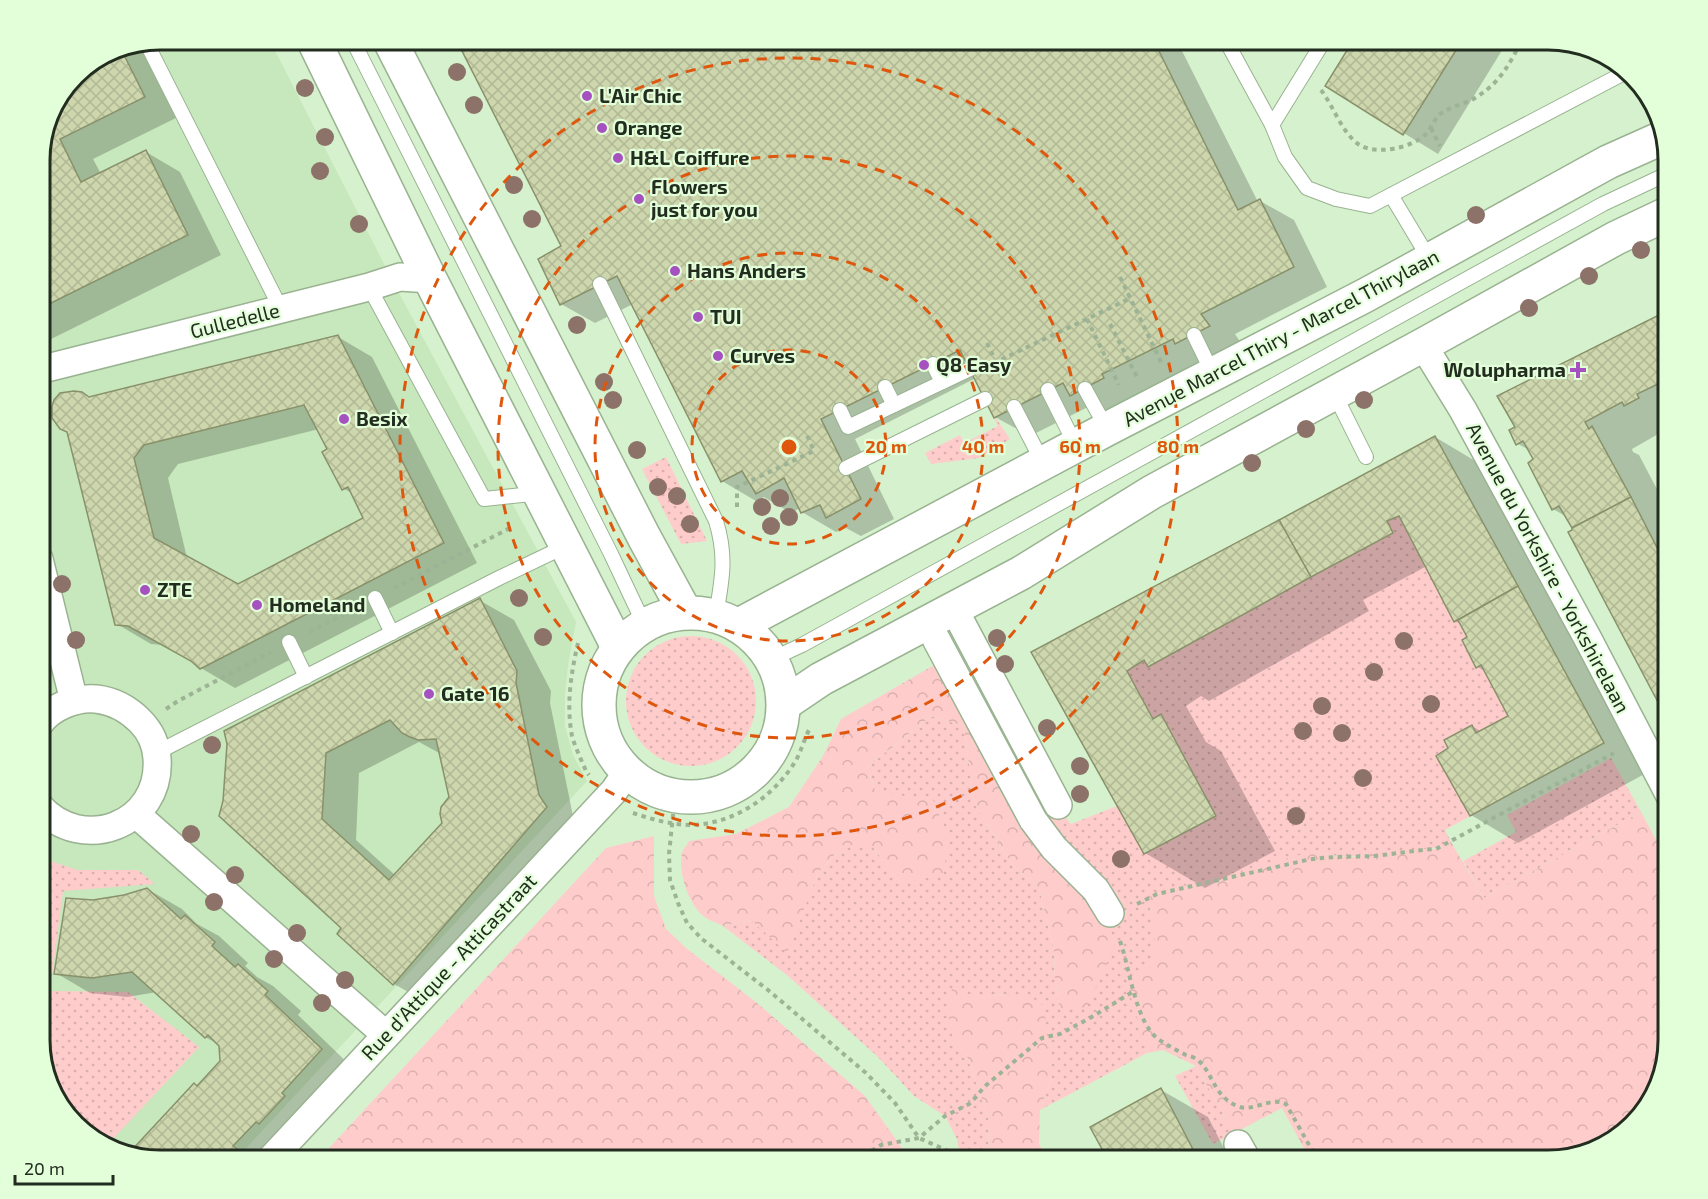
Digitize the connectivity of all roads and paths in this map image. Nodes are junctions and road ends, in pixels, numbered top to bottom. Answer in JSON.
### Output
{"nodes":[{"id":1,"x":150,"y":50,"type":"edge"},
{"id":2,"x":318,"y":50,"type":"edge"},
{"id":3,"x":358,"y":50,"type":"edge"},
{"id":4,"x":396,"y":50,"type":"edge"},
{"id":5,"x":1231,"y":50,"type":"edge"},
{"id":6,"x":1318,"y":50,"type":"edge"},
{"id":7,"x":1517,"y":50,"type":"edge"},
{"id":8,"x":1306,"y":71,"type":"junction"},
{"id":9,"x":1619,"y":76,"type":"edge"},
{"id":10,"x":1272,"y":125,"type":"junction"},
{"id":11,"x":1656,"y":140,"type":"edge"},
{"id":12,"x":1658,"y":178,"type":"edge"},
{"id":13,"x":1391,"y":195,"type":"junction"},
{"id":14,"x":1658,"y":218,"type":"edge"},
{"id":15,"x":1430,"y":260,"type":"junction"},
{"id":16,"x":1120,"y":277,"type":"dead end"},
{"id":17,"x":430,"y":279,"type":"junction"},
{"id":18,"x":600,"y":284,"type":"dead end"},
{"id":19,"x":369,"y":287,"type":"junction"},
{"id":20,"x":1131,"y":298,"type":"junction"},
{"id":21,"x":281,"y":309,"type":"junction"},
{"id":22,"x":1086,"y":319,"type":"junction"},
{"id":23,"x":1110,"y":324,"type":"dead end"},
{"id":24,"x":1194,"y":334,"type":"dead end"},
{"id":25,"x":987,"y":343,"type":"dead end"},
{"id":26,"x":1423,"y":345,"type":"junction"},
{"id":27,"x":933,"y":364,"type":"dead end"},
{"id":28,"x":1162,"y":364,"type":"dead end"},
{"id":29,"x":50,"y":367,"type":"edge"},
{"id":30,"x":970,"y":369,"type":"dead end"},
{"id":31,"x":1213,"y":375,"type":"junction"},
{"id":32,"x":1137,"y":378,"type":"dead end"},
{"id":33,"x":942,"y":381,"type":"junction"},
{"id":34,"x":885,"y":387,"type":"dead end"},
{"id":35,"x":1120,"y":387,"type":"dead end"},
{"id":36,"x":1085,"y":388,"type":"dead end"},
{"id":37,"x":1048,"y":390,"type":"dead end"},
{"id":38,"x":1334,"y":393,"type":"junction"},
{"id":39,"x":985,"y":399,"type":"dead end"},
{"id":40,"x":894,"y":405,"type":"junction"},
{"id":41,"x":1014,"y":407,"type":"dead end"},
{"id":42,"x":840,"y":410,"type":"dead end"},
{"id":43,"x":1107,"y":429,"type":"junction"},
{"id":44,"x":806,"y":433,"type":"dead end"},
{"id":45,"x":1076,"y":446,"type":"junction"},
{"id":46,"x":1366,"y":457,"type":"dead end"},
{"id":47,"x":1043,"y":463,"type":"junction"},
{"id":48,"x":846,"y":468,"type":"dead end"},
{"id":49,"x":748,"y":482,"type":"dead end"},
{"id":50,"x":541,"y":493,"type":"junction"},
{"id":51,"x":512,"y":527,"type":"dead end"},
{"id":52,"x":568,"y":545,"type":"junction"},
{"id":53,"x":375,"y":598,"type":"junction"},
{"id":54,"x":50,"y":604,"type":"edge"},
{"id":55,"x":954,"y":609,"type":"junction"},
{"id":56,"x":713,"y":618,"type":"junction"},
{"id":57,"x":644,"y":624,"type":"junction"},
{"id":58,"x":392,"y":633,"type":"junction"},
{"id":59,"x":580,"y":634,"type":"dead end"},
{"id":60,"x":936,"y":639,"type":"dead end"},
{"id":61,"x":289,"y":642,"type":"junction"},
{"id":62,"x":618,"y":647,"type":"junction"},
{"id":63,"x":772,"y":659,"type":"junction"},
{"id":64,"x":306,"y":677,"type":"junction"},
{"id":65,"x":74,"y":701,"type":"junction"},
{"id":66,"x":784,"y":704,"type":"junction"},
{"id":67,"x":50,"y":713,"type":"edge"},
{"id":68,"x":144,"y":725,"type":"junction"},
{"id":69,"x":812,"y":725,"type":"dead end"},
{"id":70,"x":1640,"y":739,"type":"junction"},
{"id":71,"x":156,"y":753,"type":"junction"},
{"id":72,"x":1658,"y":773,"type":"edge"},
{"id":73,"x":618,"y":784,"type":"junction"},
{"id":74,"x":1058,"y":805,"type":"dead end"},
{"id":75,"x":674,"y":810,"type":"junction"},
{"id":76,"x":135,"y":814,"type":"junction"},
{"id":77,"x":50,"y":817,"type":"edge"},
{"id":78,"x":1111,"y":915,"type":"junction"},
{"id":79,"x":1134,"y":992,"type":"junction"},
{"id":80,"x":386,"y":1035,"type":"junction"},
{"id":81,"x":919,"y":1138,"type":"junction"},
{"id":82,"x":279,"y":1150,"type":"edge"},
{"id":83,"x":873,"y":1150,"type":"edge"},
{"id":84,"x":946,"y":1150,"type":"edge"},
{"id":85,"x":1312,"y":1150,"type":"edge"}],
"edges":[{"from":1,"to":21,"type":"lane"},
{"from":2,"to":17,"type":"main road"},
{"from":3,"to":57,"type":"lane"},
{"from":4,"to":56,"type":"main road"},
{"from":5,"to":10,"type":"lane"},
{"from":6,"to":8,"type":"lane"},
{"from":7,"to":8,"type":"path"},
{"from":8,"to":10,"type":"lane"},
{"from":9,"to":13,"type":"lane"},
{"from":10,"to":13,"type":"lane"},
{"from":11,"to":15,"type":"main road","name":"Avenue Marcel Thiry - Marcel Thirylaan"},
{"from":12,"to":63,"type":"lane","name":"Avenue Marcel Thiry - Marcel Thirylaan"},
{"from":13,"to":15,"type":"lane"},
{"from":14,"to":26,"type":"main road"},
{"from":15,"to":31,"type":"main road","name":"Avenue Marcel Thiry - Marcel Thirylaan"},
{"from":16,"to":20,"type":"path"},
{"from":17,"to":19,"type":"street","name":"Gulledelle"},
{"from":17,"to":50,"type":"main road"},
{"from":18,"to":56,"type":"lane"},
{"from":19,"to":21,"type":"street","name":"Gulledelle"},
{"from":19,"to":50,"type":"lane"},
{"from":20,"to":22,"type":"path"},
{"from":20,"to":28,"type":"path"},
{"from":21,"to":29,"type":"street","name":"Gulledelle"},
{"from":22,"to":25,"type":"path"},
{"from":22,"to":35,"type":"path"},
{"from":23,"to":32,"type":"path"},
{"from":24,"to":31,"type":"lane"},
{"from":26,"to":38,"type":"main road"},
{"from":26,"to":70,"type":"street","name":"Avenue du Yorkshire - Yorkshirelaan"},
{"from":27,"to":33,"type":"lane"},
{"from":30,"to":33,"type":"lane"},
{"from":31,"to":43,"type":"main road","name":"Avenue Marcel Thiry - Marcel Thirylaan"},
{"from":33,"to":40,"type":"lane"},
{"from":34,"to":40,"type":"lane"},
{"from":36,"to":43,"type":"lane"},
{"from":37,"to":45,"type":"lane"},
{"from":38,"to":46,"type":"lane"},
{"from":38,"to":55,"type":"main road"},
{"from":39,"to":48,"type":"lane"},
{"from":40,"to":42,"type":"lane"},
{"from":41,"to":47,"type":"lane"},
{"from":43,"to":45,"type":"main road","name":"Avenue Marcel Thiry - Marcel Thirylaan"},
{"from":44,"to":49,"type":"path"},
{"from":45,"to":47,"type":"main road","name":"Avenue Marcel Thiry - Marcel Thirylaan"},
{"from":47,"to":56,"type":"main road","name":"Avenue Marcel Thiry - Marcel Thirylaan"},
{"from":50,"to":52,"type":"main road"},
{"from":51,"to":53,"type":"path"},
{"from":52,"to":58,"type":"lane"},
{"from":52,"to":62,"type":"main road"},
{"from":53,"to":58,"type":"lane"},
{"from":53,"to":61,"type":"path"},
{"from":54,"to":65,"type":"street"},
{"from":55,"to":66,"type":"main road"},
{"from":55,"to":74,"type":"street"},
{"from":56,"to":57,"type":"main road"},
{"from":56,"to":63,"type":"main road"},
{"from":57,"to":62,"type":"main road"},
{"from":58,"to":64,"type":"lane"},
{"from":59,"to":73,"type":"path"},
{"from":60,"to":78,"type":"street"},
{"from":61,"to":64,"type":"lane"},
{"from":61,"to":68,"type":"path"},
{"from":62,"to":73,"type":"main road"},
{"from":63,"to":66,"type":"main road"},
{"from":64,"to":71,"type":"lane"},
{"from":65,"to":67,"type":"street"},
{"from":65,"to":68,"type":"street"},
{"from":66,"to":75,"type":"main road"},
{"from":68,"to":71,"type":"street"},
{"from":69,"to":75,"type":"path"},
{"from":70,"to":72,"type":"street","name":"Avenue du Yorkshire - Yorkshirelaan"},
{"from":70,"to":78,"type":"path"},
{"from":71,"to":76,"type":"street"},
{"from":73,"to":75,"type":"main road"},
{"from":73,"to":75,"type":"path"},
{"from":73,"to":80,"type":"street","name":"Rue d'Attique - Atticastraat"},
{"from":75,"to":81,"type":"path"},
{"from":76,"to":77,"type":"street"},
{"from":76,"to":80,"type":"street"},
{"from":78,"to":79,"type":"path"},
{"from":79,"to":81,"type":"path"},
{"from":79,"to":85,"type":"path"},
{"from":80,"to":82,"type":"street","name":"Rue d'Attique - Atticastraat"},
{"from":81,"to":83,"type":"path"},
{"from":81,"to":84,"type":"path"}]}
